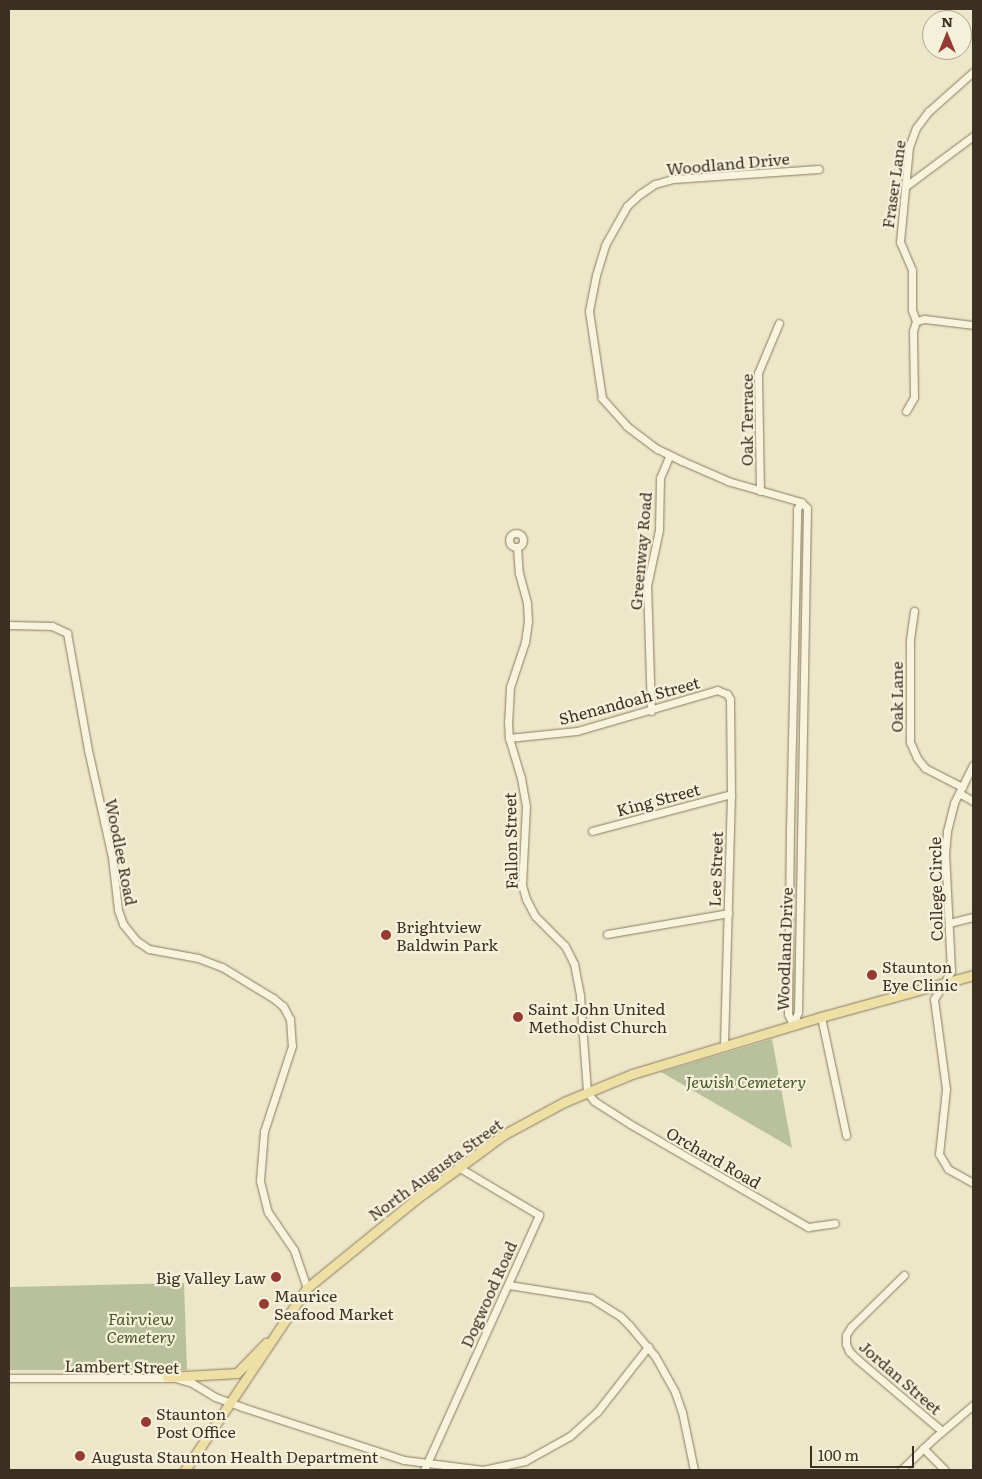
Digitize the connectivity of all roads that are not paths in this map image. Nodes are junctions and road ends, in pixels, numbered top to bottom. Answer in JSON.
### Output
{"nodes":[{"id":1,"x":973,"y":72,"type":"edge"},
{"id":2,"x":973,"y":136,"type":"edge"},
{"id":3,"x":819,"y":169,"type":"dead end"},
{"id":4,"x":906,"y":186,"type":"junction"},
{"id":5,"x":916,"y":321,"type":"junction"},
{"id":6,"x":780,"y":323,"type":"dead end"},
{"id":7,"x":973,"y":325,"type":"edge"},
{"id":8,"x":906,"y":411,"type":"dead end"},
{"id":9,"x":670,"y":455,"type":"junction"},
{"id":10,"x":760,"y":491,"type":"junction"},
{"id":11,"x":801,"y":502,"type":"junction"},
{"id":12,"x":517,"y":547,"type":"dead end"},
{"id":13,"x":914,"y":611,"type":"dead end"},
{"id":14,"x":9,"y":625,"type":"edge"},
{"id":15,"x":726,"y":693,"type":"joint"},
{"id":16,"x":651,"y":711,"type":"junction"},
{"id":17,"x":509,"y":738,"type":"junction"},
{"id":18,"x":973,"y":765,"type":"edge"},
{"id":19,"x":960,"y":790,"type":"junction"},
{"id":20,"x":731,"y":794,"type":"junction"},
{"id":21,"x":973,"y":801,"type":"edge"},
{"id":22,"x":592,"y":832,"type":"dead end"},
{"id":23,"x":728,"y":913,"type":"junction"},
{"id":24,"x":973,"y":917,"type":"edge"},
{"id":25,"x":949,"y":923,"type":"junction"},
{"id":26,"x":607,"y":934,"type":"dead end"},
{"id":27,"x":973,"y":975,"type":"edge"},
{"id":28,"x":942,"y":984,"type":"junction"},
{"id":29,"x":821,"y":1017,"type":"junction"},
{"id":30,"x":793,"y":1025,"type":"junction"},
{"id":31,"x":724,"y":1047,"type":"junction"},
{"id":32,"x":587,"y":1092,"type":"junction"},
{"id":33,"x":846,"y":1134,"type":"dead end"},
{"id":34,"x":458,"y":1167,"type":"junction"},
{"id":35,"x":973,"y":1183,"type":"edge"},
{"id":36,"x":835,"y":1223,"type":"dead end"},
{"id":37,"x":904,"y":1275,"type":"dead end"},
{"id":38,"x":508,"y":1285,"type":"junction"},
{"id":39,"x":307,"y":1288,"type":"junction"},
{"id":40,"x":283,"y":1324,"type":"junction"},
{"id":41,"x":648,"y":1347,"type":"junction"},
{"id":42,"x":167,"y":1377,"type":"junction"},
{"id":43,"x":9,"y":1378,"type":"edge"},
{"id":44,"x":229,"y":1402,"type":"junction"},
{"id":45,"x":973,"y":1405,"type":"edge"},
{"id":46,"x":942,"y":1431,"type":"junction"},
{"id":47,"x":923,"y":1448,"type":"junction"},
{"id":48,"x":426,"y":1467,"type":"edge"},
{"id":49,"x":185,"y":1470,"type":"edge"},
{"id":50,"x":694,"y":1470,"type":"edge"},
{"id":51,"x":901,"y":1470,"type":"edge"},
{"id":52,"x":945,"y":1470,"type":"edge"}],
"edges":[{"from":1,"to":4,"type":"street","name":"Fraser Lane"},
{"from":2,"to":4,"type":"street"},
{"from":3,"to":9,"type":"street","name":"Woodland Drive"},
{"from":4,"to":5,"type":"street","name":"Fraser Lane"},
{"from":5,"to":7,"type":"street"},
{"from":5,"to":8,"type":"street"},
{"from":6,"to":10,"type":"street","name":"Oak Terrace"},
{"from":9,"to":10,"type":"street","name":"Woodland Drive"},
{"from":9,"to":16,"type":"street","name":"Greenway Road"},
{"from":10,"to":11,"type":"street","name":"Woodland Drive"},
{"from":11,"to":30,"type":"street","name":"Woodland Drive"},
{"from":11,"to":30,"type":"street","name":"Woodland Drive"},
{"from":12,"to":17,"type":"street","name":"Fallon Street"},
{"from":13,"to":19,"type":"street","name":"Oak Lane"},
{"from":14,"to":39,"type":"street","name":"Woodlee Road"},
{"from":15,"to":16,"type":"street","name":"Shenandoah Street"},
{"from":15,"to":20,"type":"street","name":"Lee Street"},
{"from":16,"to":17,"type":"street","name":"Shenandoah Street"},
{"from":17,"to":32,"type":"street","name":"Fallon Street"},
{"from":18,"to":19,"type":"street","name":"College Circle"},
{"from":19,"to":21,"type":"street","name":"Oak Lane"},
{"from":19,"to":25,"type":"street","name":"College Circle"},
{"from":20,"to":22,"type":"street","name":"King Street"},
{"from":20,"to":23,"type":"street","name":"Lee Street"},
{"from":23,"to":26,"type":"street"},
{"from":23,"to":31,"type":"street","name":"Lee Street"},
{"from":24,"to":25,"type":"street"},
{"from":25,"to":28,"type":"street","name":"College Circle"},
{"from":27,"to":28,"type":"main road","name":"North Augusta Street"},
{"from":28,"to":29,"type":"main road","name":"North Augusta Street"},
{"from":28,"to":35,"type":"street","name":"College Circle"},
{"from":29,"to":30,"type":"main road","name":"North Augusta Street"},
{"from":29,"to":33,"type":"street"},
{"from":30,"to":31,"type":"main road","name":"North Augusta Street"},
{"from":31,"to":32,"type":"main road","name":"North Augusta Street"},
{"from":32,"to":34,"type":"main road","name":"North Augusta Street"},
{"from":32,"to":36,"type":"street","name":"Orchard Road"},
{"from":34,"to":38,"type":"street","name":"Dogwood Road"},
{"from":34,"to":39,"type":"main road","name":"North Augusta Street"},
{"from":37,"to":46,"type":"street","name":"Jordan Street"},
{"from":38,"to":41,"type":"street"},
{"from":38,"to":48,"type":"street","name":"Dogwood Road"},
{"from":39,"to":40,"type":"main road","name":"North Augusta Street"},
{"from":40,"to":42,"type":"main road"},
{"from":40,"to":44,"type":"main road","name":"North Augusta Street"},
{"from":41,"to":48,"type":"street","name":"Lambert Street"},
{"from":41,"to":50,"type":"street"},
{"from":42,"to":43,"type":"street","name":"Lambert Street"},
{"from":42,"to":44,"type":"street","name":"Lambert Street"},
{"from":44,"to":48,"type":"street","name":"Lambert Street"},
{"from":44,"to":49,"type":"main road","name":"North Augusta Street"},
{"from":45,"to":46,"type":"street"},
{"from":46,"to":47,"type":"street"},
{"from":47,"to":51,"type":"street"},
{"from":47,"to":52,"type":"street"}]}
